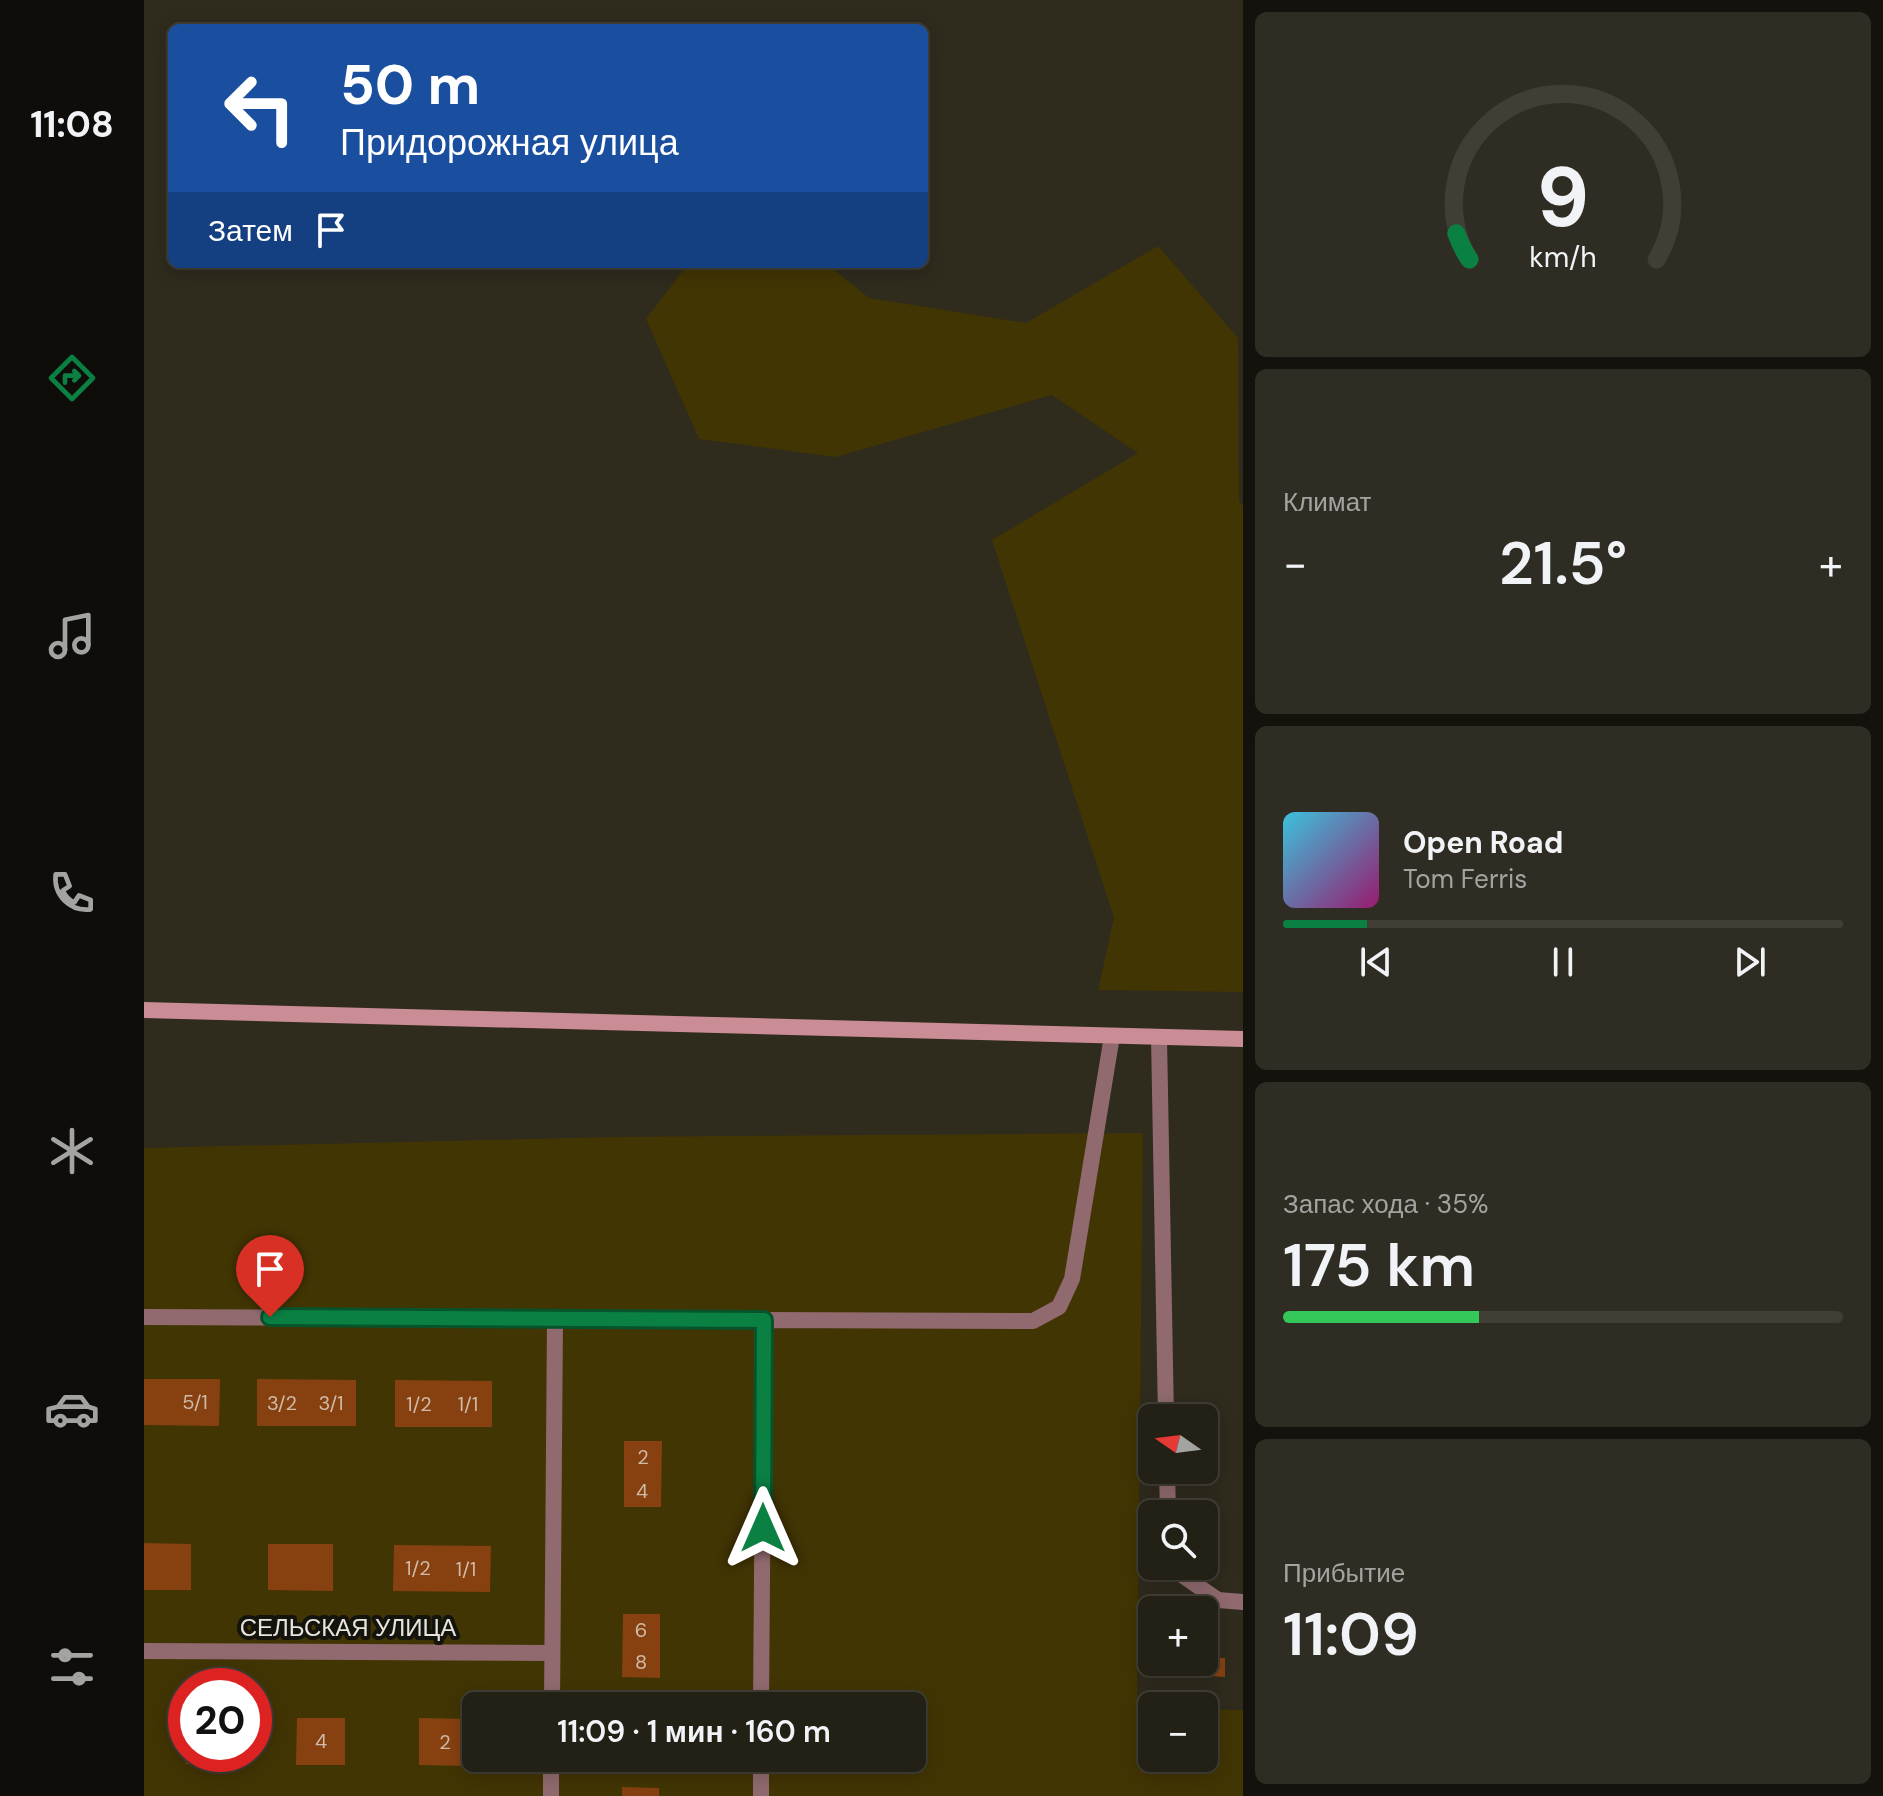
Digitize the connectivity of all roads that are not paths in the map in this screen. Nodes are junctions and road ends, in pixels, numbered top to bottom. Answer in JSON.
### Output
{"nodes":[{"id":1,"x":144,"y":1010,"type":"edge"},
{"id":2,"x":1112,"y":1036,"type":"junction"},
{"id":3,"x":1159,"y":1037,"type":"junction"},
{"id":4,"x":1243,"y":1039,"type":"edge"},
{"id":5,"x":144,"y":1317,"type":"edge"},
{"id":6,"x":555,"y":1319,"type":"junction"},
{"id":7,"x":764,"y":1320,"type":"junction"},
{"id":8,"x":1166,"y":1404,"type":"edge"},
{"id":9,"x":1189,"y":1580,"type":"edge"},
{"id":10,"x":1243,"y":1602,"type":"edge"},
{"id":11,"x":144,"y":1651,"type":"edge"},
{"id":12,"x":552,"y":1653,"type":"junction"},
{"id":13,"x":552,"y":1692,"type":"edge"},
{"id":14,"x":761,"y":1692,"type":"edge"},
{"id":15,"x":551,"y":1772,"type":"edge"},
{"id":16,"x":761,"y":1772,"type":"edge"},
{"id":17,"x":551,"y":1796,"type":"edge"},
{"id":18,"x":761,"y":1796,"type":"edge"}],
"edges":[{"from":1,"to":2,"type":"main road"},
{"from":2,"to":3,"type":"main road"},
{"from":2,"to":7,"type":"street"},
{"from":3,"to":4,"type":"main road"},
{"from":3,"to":8,"type":"street"},
{"from":5,"to":6,"type":"street"},
{"from":6,"to":7,"type":"street"},
{"from":6,"to":12,"type":"street"},
{"from":7,"to":14,"type":"street"},
{"from":9,"to":10,"type":"street"},
{"from":11,"to":12,"type":"street","name":"СЕЛЬСКАЯ УЛИЦА"},
{"from":12,"to":13,"type":"street"},
{"from":15,"to":17,"type":"street"},
{"from":16,"to":18,"type":"street"}]}
